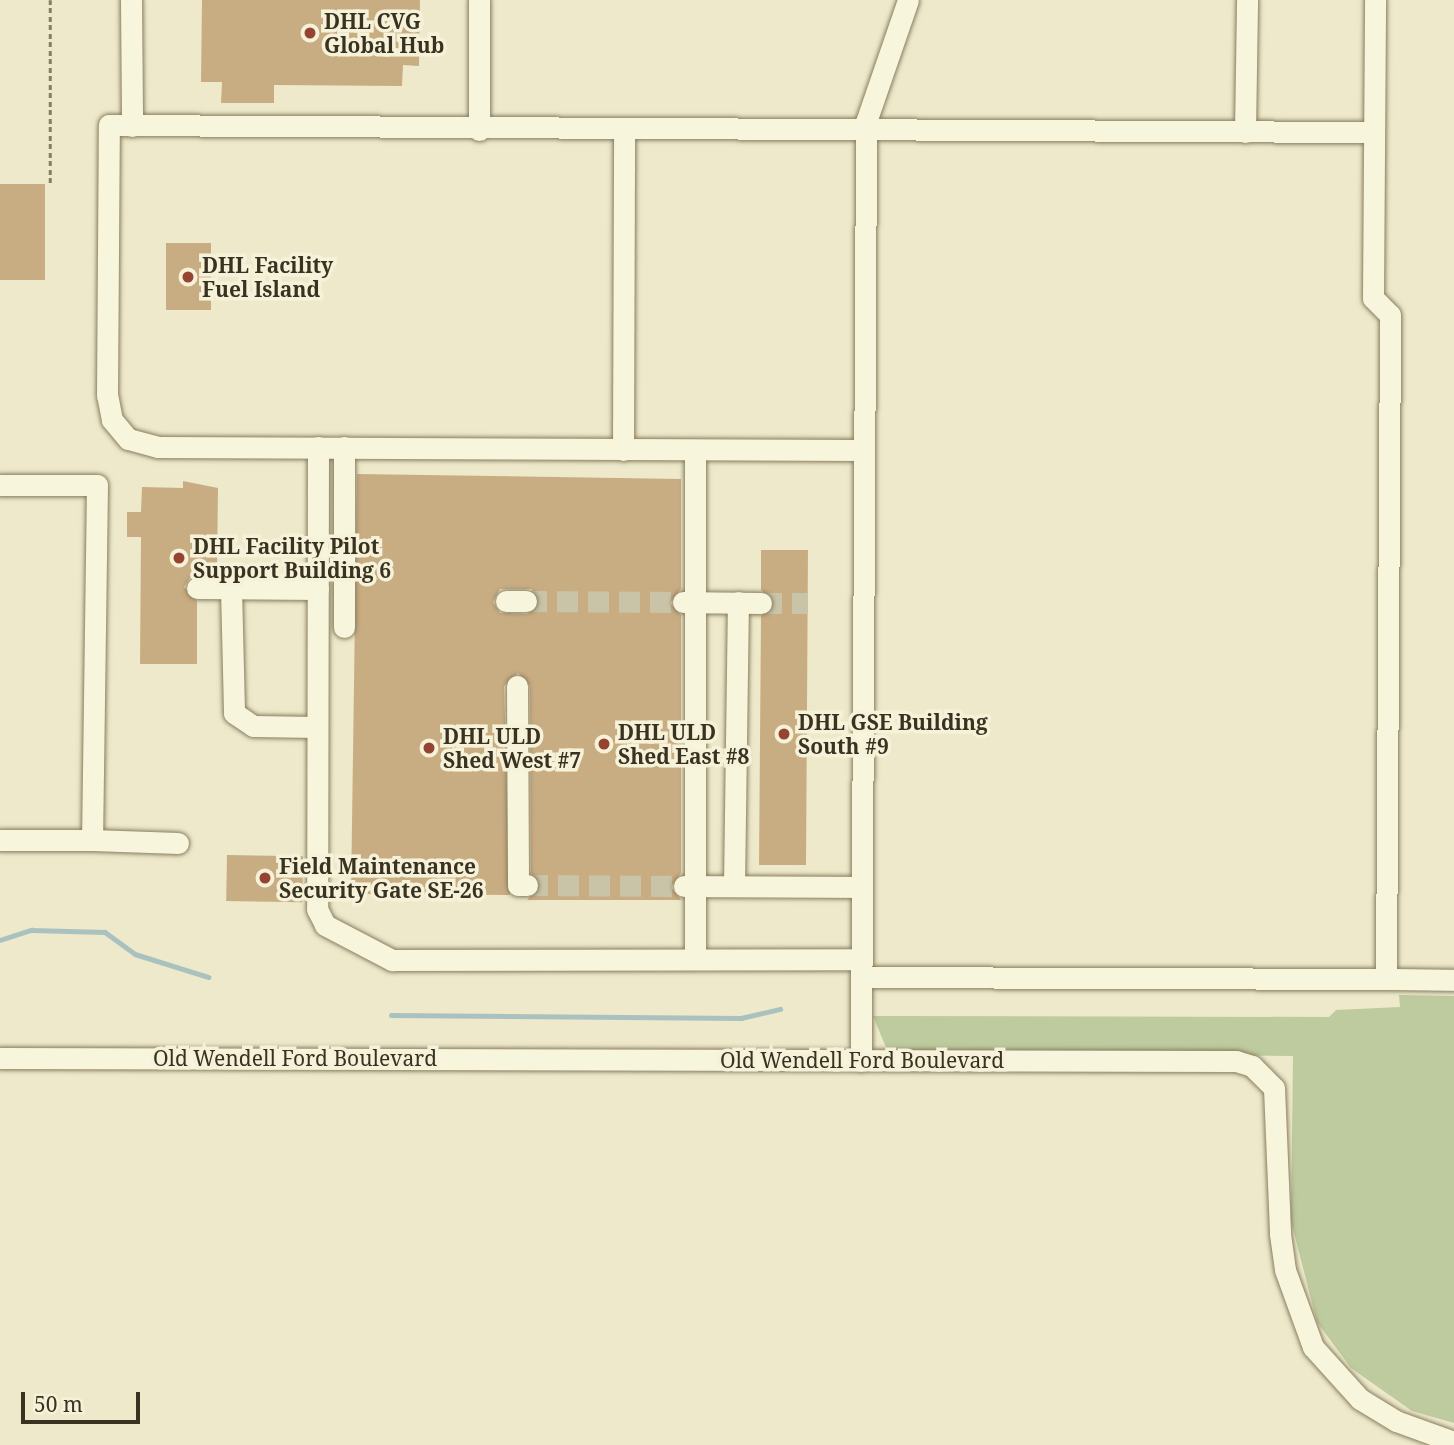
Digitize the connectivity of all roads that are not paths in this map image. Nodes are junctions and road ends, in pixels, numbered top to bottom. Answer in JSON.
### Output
{"nodes":[{"id":1,"x":131,"y":0,"type":"edge"},
{"id":2,"x":479,"y":0,"type":"edge"},
{"id":3,"x":908,"y":0,"type":"edge"},
{"id":4,"x":1247,"y":0,"type":"edge"},
{"id":5,"x":1375,"y":0,"type":"edge"},
{"id":6,"x":132,"y":126,"type":"junction"},
{"id":7,"x":479,"y":130,"type":"junction"},
{"id":8,"x":624,"y":131,"type":"junction"},
{"id":9,"x":866,"y":132,"type":"junction"},
{"id":10,"x":1245,"y":132,"type":"junction"},
{"id":11,"x":1372,"y":132,"type":"junction"},
{"id":12,"x":318,"y":447,"type":"junction"},
{"id":13,"x":344,"y":447,"type":"junction"},
{"id":14,"x":622,"y":450,"type":"junction"},
{"id":15,"x":695,"y":450,"type":"junction"},
{"id":16,"x":864,"y":450,"type":"junction"},
{"id":17,"x":0,"y":485,"type":"edge"},
{"id":18,"x":197,"y":588,"type":"dead end"},
{"id":19,"x":231,"y":588,"type":"junction"},
{"id":20,"x":318,"y":589,"type":"junction"},
{"id":21,"x":689,"y":602,"type":"junction"},
{"id":22,"x":738,"y":602,"type":"junction"},
{"id":23,"x":761,"y":603,"type":"tunnel mouth"},
{"id":24,"x":344,"y":627,"type":"dead end"},
{"id":25,"x":517,"y":686,"type":"dead end"},
{"id":26,"x":317,"y":727,"type":"junction"},
{"id":27,"x":0,"y":840,"type":"edge"},
{"id":28,"x":92,"y":840,"type":"junction"},
{"id":29,"x":178,"y":843,"type":"dead end"},
{"id":30,"x":527,"y":885,"type":"dead end"},
{"id":31,"x":688,"y":886,"type":"junction"},
{"id":32,"x":734,"y":886,"type":"junction"},
{"id":33,"x":862,"y":887,"type":"junction"},
{"id":34,"x":695,"y":959,"type":"junction"},
{"id":35,"x":862,"y":968,"type":"junction"},
{"id":36,"x":1386,"y":979,"type":"junction"},
{"id":37,"x":1454,"y":980,"type":"edge"},
{"id":38,"x":0,"y":1058,"type":"edge"},
{"id":39,"x":862,"y":1061,"type":"junction"},
{"id":40,"x":1454,"y":1443,"type":"edge"}],
"edges":[{"from":1,"to":6,"type":"lane"},
{"from":2,"to":7,"type":"lane"},
{"from":3,"to":9,"type":"lane"},
{"from":4,"to":10,"type":"lane"},
{"from":5,"to":11,"type":"lane"},
{"from":6,"to":7,"type":"lane"},
{"from":6,"to":12,"type":"lane"},
{"from":7,"to":8,"type":"lane"},
{"from":8,"to":9,"type":"lane"},
{"from":8,"to":14,"type":"lane"},
{"from":9,"to":10,"type":"lane"},
{"from":9,"to":16,"type":"lane"},
{"from":10,"to":11,"type":"lane"},
{"from":11,"to":36,"type":"lane"},
{"from":12,"to":13,"type":"lane"},
{"from":12,"to":20,"type":"lane"},
{"from":13,"to":14,"type":"lane"},
{"from":13,"to":24,"type":"lane"},
{"from":14,"to":15,"type":"lane"},
{"from":15,"to":16,"type":"lane"},
{"from":15,"to":21,"type":"lane"},
{"from":16,"to":33,"type":"lane"},
{"from":17,"to":28,"type":"lane"},
{"from":18,"to":19,"type":"lane"},
{"from":19,"to":20,"type":"lane"},
{"from":19,"to":26,"type":"lane"},
{"from":20,"to":26,"type":"lane"},
{"from":21,"to":22,"type":"lane"},
{"from":21,"to":31,"type":"lane"},
{"from":22,"to":23,"type":"lane"},
{"from":22,"to":32,"type":"lane"},
{"from":25,"to":30,"type":"lane"},
{"from":26,"to":34,"type":"lane"},
{"from":27,"to":28,"type":"lane"},
{"from":28,"to":29,"type":"lane"},
{"from":31,"to":32,"type":"lane"},
{"from":31,"to":34,"type":"lane"},
{"from":32,"to":33,"type":"lane"},
{"from":33,"to":35,"type":"lane"},
{"from":34,"to":35,"type":"lane"},
{"from":35,"to":36,"type":"lane"},
{"from":35,"to":39,"type":"lane"},
{"from":36,"to":37,"type":"lane"},
{"from":38,"to":39,"type":"lane","name":"Old Wendell Ford Boulevard"},
{"from":39,"to":40,"type":"lane","name":"Old Wendell Ford Boulevard"}]}
